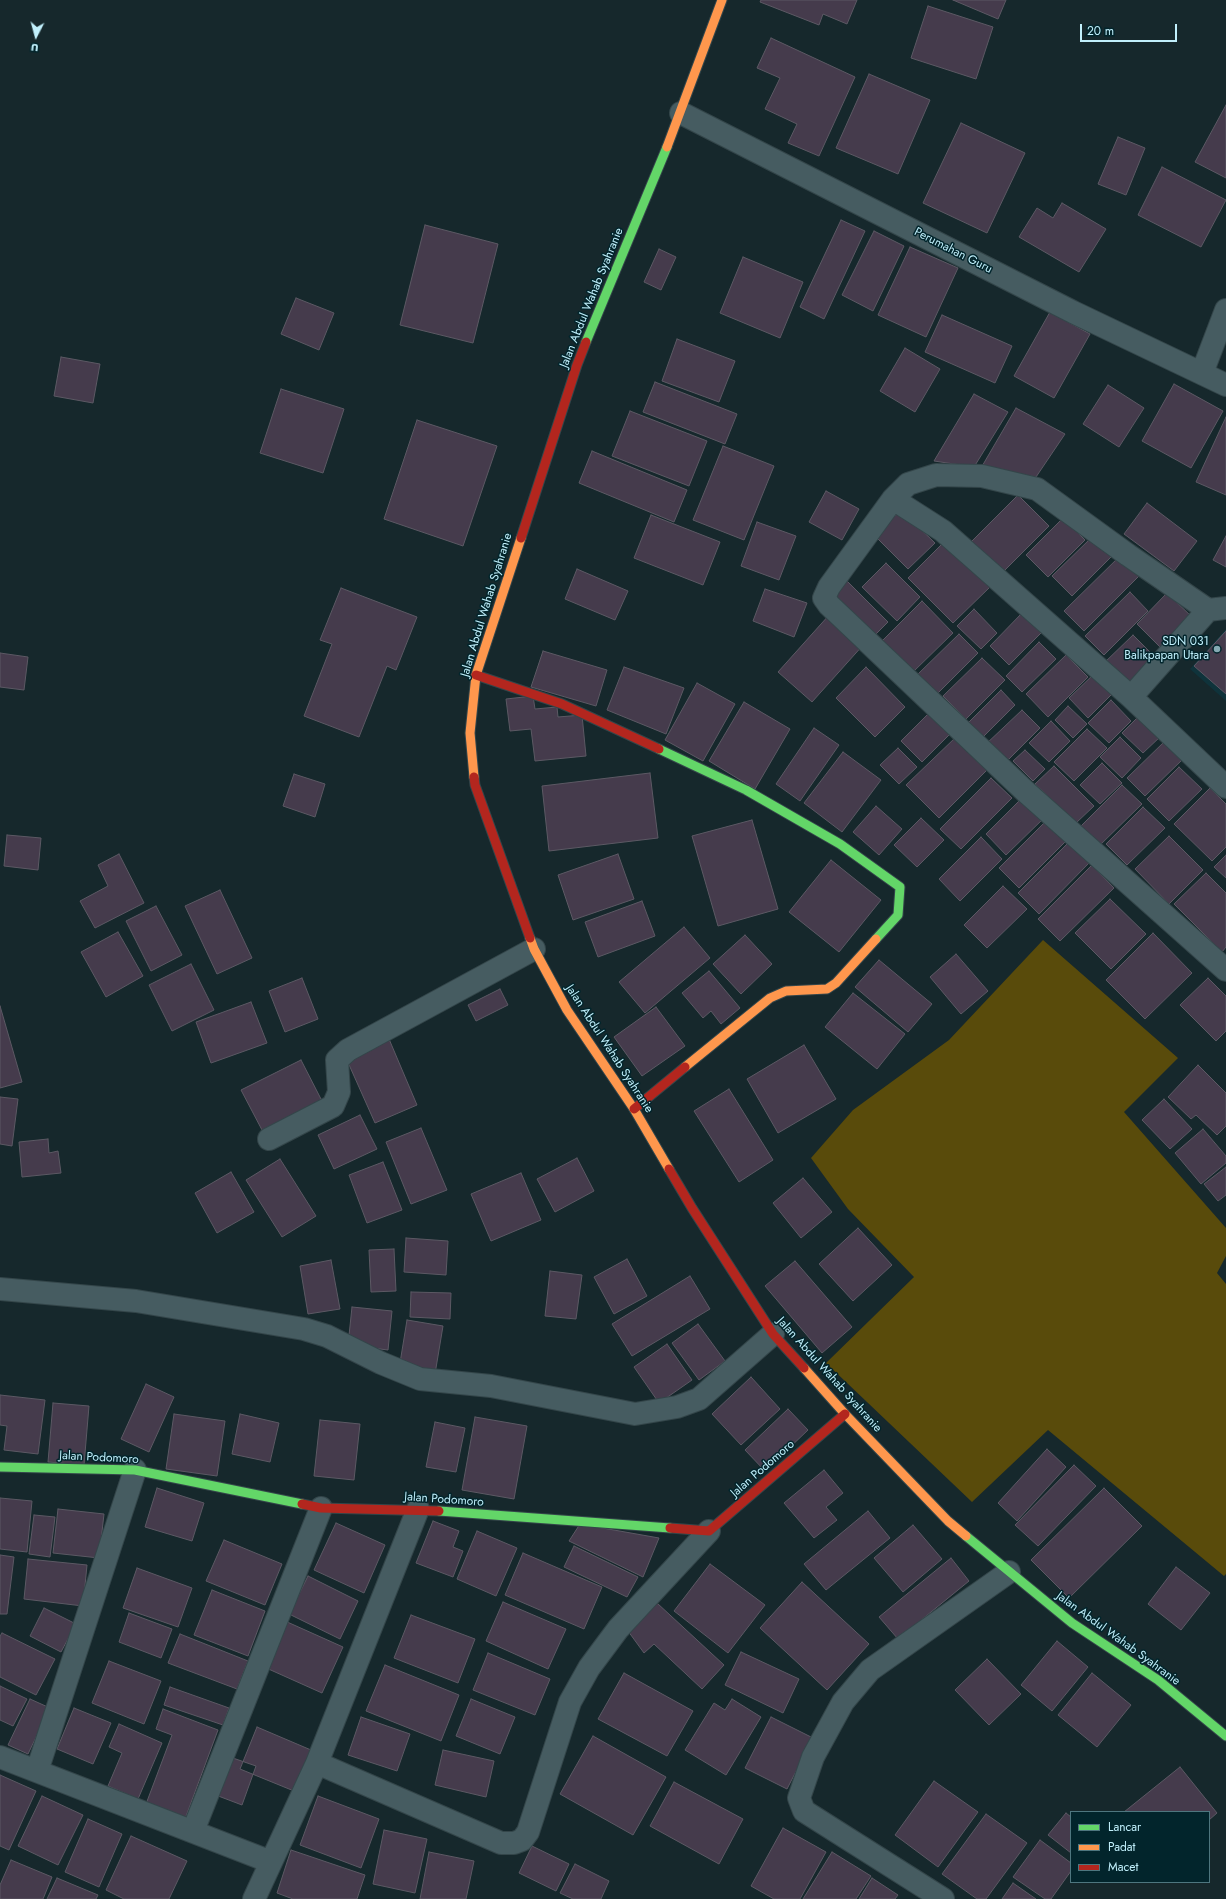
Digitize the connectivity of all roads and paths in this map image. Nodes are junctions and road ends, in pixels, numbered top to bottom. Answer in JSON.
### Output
{"nodes":[{"id":1,"x":722,"y":0,"type":"edge"},
{"id":2,"x":681,"y":114,"type":"junction"},
{"id":3,"x":1226,"y":310,"type":"edge"},
{"id":4,"x":1202,"y":373,"type":"junction"},
{"id":5,"x":1226,"y":384,"type":"edge"},
{"id":6,"x":893,"y":499,"type":"junction"},
{"id":7,"x":1217,"y":609,"type":"edge"},
{"id":8,"x":476,"y":675,"type":"junction"},
{"id":9,"x":1130,"y":697,"type":"junction"},
{"id":10,"x":1226,"y":787,"type":"edge"},
{"id":11,"x":534,"y":949,"type":"junction"},
{"id":12,"x":1226,"y":970,"type":"edge"},
{"id":13,"x":634,"y":1109,"type":"junction"},
{"id":14,"x":269,"y":1139,"type":"dead end"},
{"id":15,"x":0,"y":1289,"type":"edge"},
{"id":16,"x":773,"y":1334,"type":"junction"},
{"id":17,"x":845,"y":1414,"type":"junction"},
{"id":18,"x":0,"y":1467,"type":"edge"},
{"id":19,"x":135,"y":1470,"type":"junction"},
{"id":20,"x":321,"y":1508,"type":"junction"},
{"id":21,"x":418,"y":1509,"type":"junction"},
{"id":22,"x":710,"y":1531,"type":"junction"},
{"id":23,"x":1009,"y":1572,"type":"junction"},
{"id":24,"x":1226,"y":1736,"type":"edge"},
{"id":25,"x":0,"y":1757,"type":"edge"},
{"id":26,"x":317,"y":1763,"type":"junction"},
{"id":27,"x":37,"y":1771,"type":"junction"},
{"id":28,"x":193,"y":1831,"type":"junction"},
{"id":29,"x":271,"y":1862,"type":"junction"},
{"id":30,"x":254,"y":1899,"type":"edge"},
{"id":31,"x":943,"y":1899,"type":"edge"}],
"edges":[{"from":1,"to":2,"type":"street","name":"Jalan Abdul Wahab Syahranie"},
{"from":2,"to":4,"type":"street","name":"Perumahan Guru"},
{"from":2,"to":8,"type":"street","name":"Jalan Abdul Wahab Syahranie"},
{"from":3,"to":4,"type":"street"},
{"from":4,"to":5,"type":"street","name":"Perumahan Guru"},
{"from":6,"to":7,"type":"street"},
{"from":6,"to":9,"type":"street"},
{"from":6,"to":12,"type":"street"},
{"from":7,"to":9,"type":"street"},
{"from":8,"to":11,"type":"street","name":"Jalan Abdul Wahab Syahranie"},
{"from":8,"to":13,"type":"street"},
{"from":9,"to":10,"type":"street"},
{"from":11,"to":13,"type":"street","name":"Jalan Abdul Wahab Syahranie"},
{"from":11,"to":14,"type":"street"},
{"from":13,"to":16,"type":"street","name":"Jalan Abdul Wahab Syahranie"},
{"from":15,"to":16,"type":"street"},
{"from":16,"to":17,"type":"street","name":"Jalan Abdul Wahab Syahranie"},
{"from":17,"to":22,"type":"street","name":"Jalan Podomoro"},
{"from":17,"to":23,"type":"street","name":"Jalan Abdul Wahab Syahranie"},
{"from":18,"to":19,"type":"street","name":"Jalan Podomoro"},
{"from":19,"to":20,"type":"street","name":"Jalan Podomoro"},
{"from":19,"to":27,"type":"street"},
{"from":20,"to":21,"type":"street","name":"Jalan Podomoro"},
{"from":20,"to":28,"type":"street"},
{"from":21,"to":22,"type":"street","name":"Jalan Podomoro"},
{"from":21,"to":26,"type":"street"},
{"from":22,"to":26,"type":"street"},
{"from":23,"to":24,"type":"street","name":"Jalan Abdul Wahab Syahranie"},
{"from":23,"to":31,"type":"street"},
{"from":25,"to":27,"type":"street"},
{"from":26,"to":29,"type":"street"},
{"from":27,"to":28,"type":"street"},
{"from":28,"to":29,"type":"street"},
{"from":29,"to":30,"type":"street"}]}
